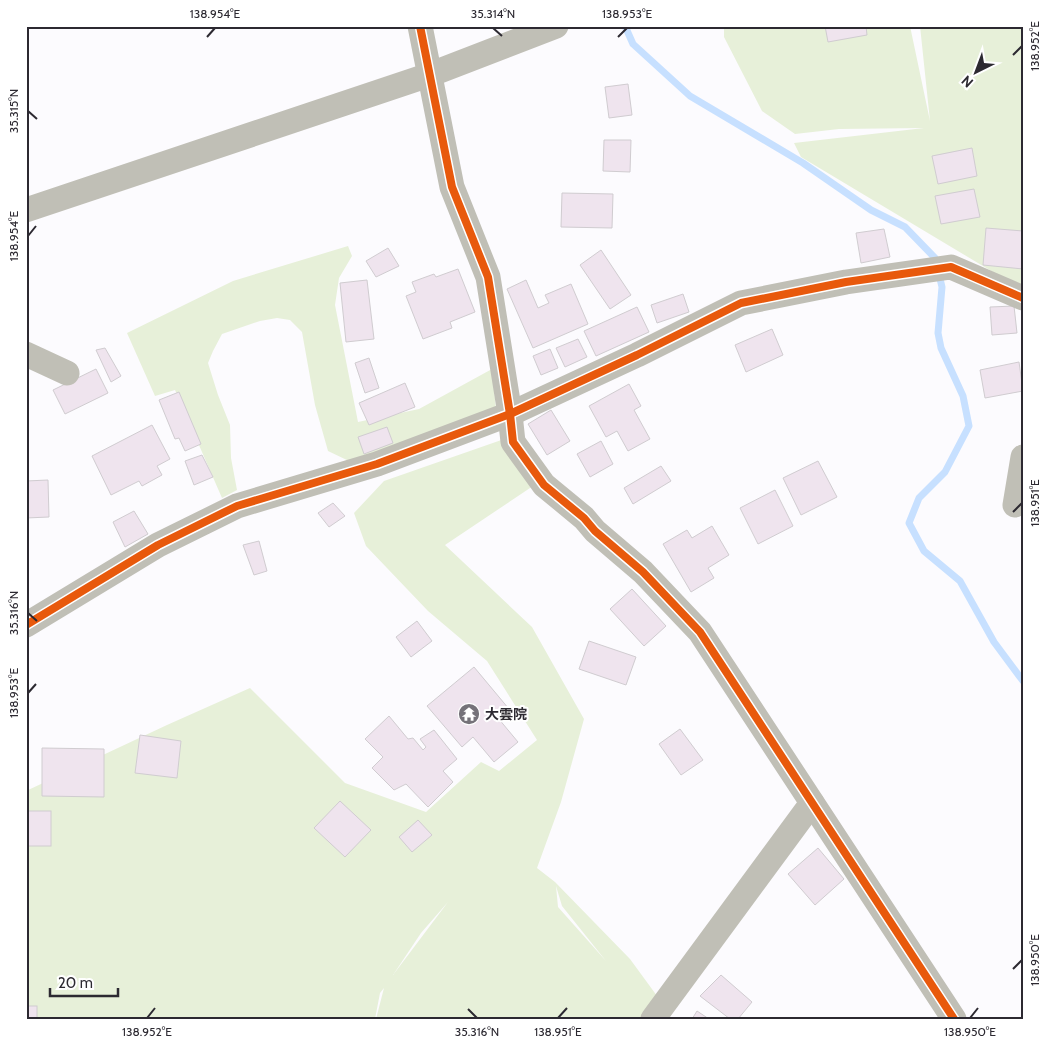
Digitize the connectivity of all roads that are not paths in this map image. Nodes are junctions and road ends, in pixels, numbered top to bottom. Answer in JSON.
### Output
{"nodes":[{"id":1,"x":420,"y":26,"type":"edge"},
{"id":2,"x":556,"y":26,"type":"edge"},
{"id":3,"x":429,"y":75,"type":"junction"},
{"id":4,"x":26,"y":210,"type":"edge"},
{"id":5,"x":1023,"y":298,"type":"edge"},
{"id":6,"x":26,"y":354,"type":"edge"},
{"id":7,"x":67,"y":373,"type":"dead end"},
{"id":8,"x":510,"y":414,"type":"junction"},
{"id":9,"x":1023,"y":457,"type":"edge"},
{"id":10,"x":1015,"y":504,"type":"dead end"},
{"id":11,"x":26,"y":625,"type":"edge"},
{"id":12,"x":812,"y":803,"type":"junction"},
{"id":13,"x":653,"y":1019,"type":"edge"},
{"id":14,"x":954,"y":1019,"type":"edge"}],
"edges":[{"from":1,"to":3,"type":"street"},
{"from":2,"to":3,"type":"street"},
{"from":3,"to":4,"type":"street"},
{"from":3,"to":8,"type":"street"},
{"from":5,"to":8,"type":"street"},
{"from":6,"to":7,"type":"street"},
{"from":8,"to":11,"type":"street"},
{"from":8,"to":12,"type":"street"},
{"from":9,"to":10,"type":"street"},
{"from":12,"to":13,"type":"street"},
{"from":12,"to":14,"type":"street"}]}
